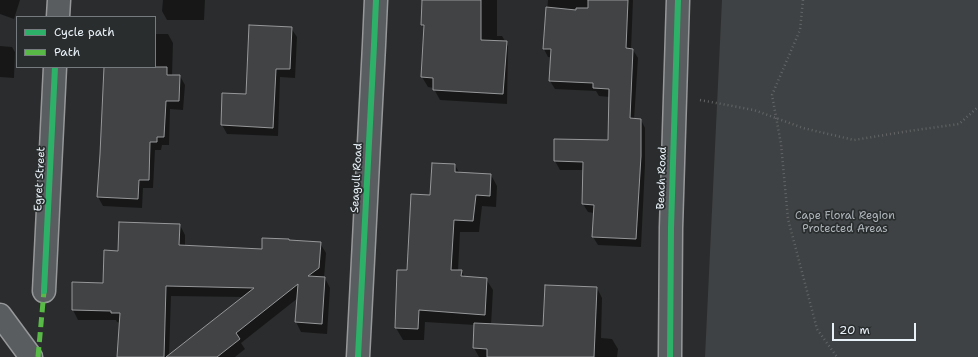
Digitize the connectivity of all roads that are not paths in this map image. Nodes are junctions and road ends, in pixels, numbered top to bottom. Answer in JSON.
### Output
{"nodes":[{"id":1,"x":58,"y":0,"type":"edge"},
{"id":2,"x":376,"y":0,"type":"edge"},
{"id":3,"x":678,"y":0,"type":"edge"},
{"id":4,"x":58,"y":16,"type":"edge"},
{"id":5,"x":55,"y":68,"type":"edge"},
{"id":6,"x":44,"y":291,"type":"dead end"},
{"id":7,"x":0,"y":314,"type":"edge"},
{"id":8,"x":32,"y":357,"type":"edge"},
{"id":9,"x":358,"y":357,"type":"edge"},
{"id":10,"x":670,"y":357,"type":"edge"}],
"edges":[{"from":1,"to":4,"type":"street"},
{"from":2,"to":9,"type":"street","name":"Seagull Road"},
{"from":3,"to":10,"type":"street","name":"Beach Road"},
{"from":5,"to":6,"type":"street","name":"Egret Street"},
{"from":7,"to":8,"type":"street"}]}
